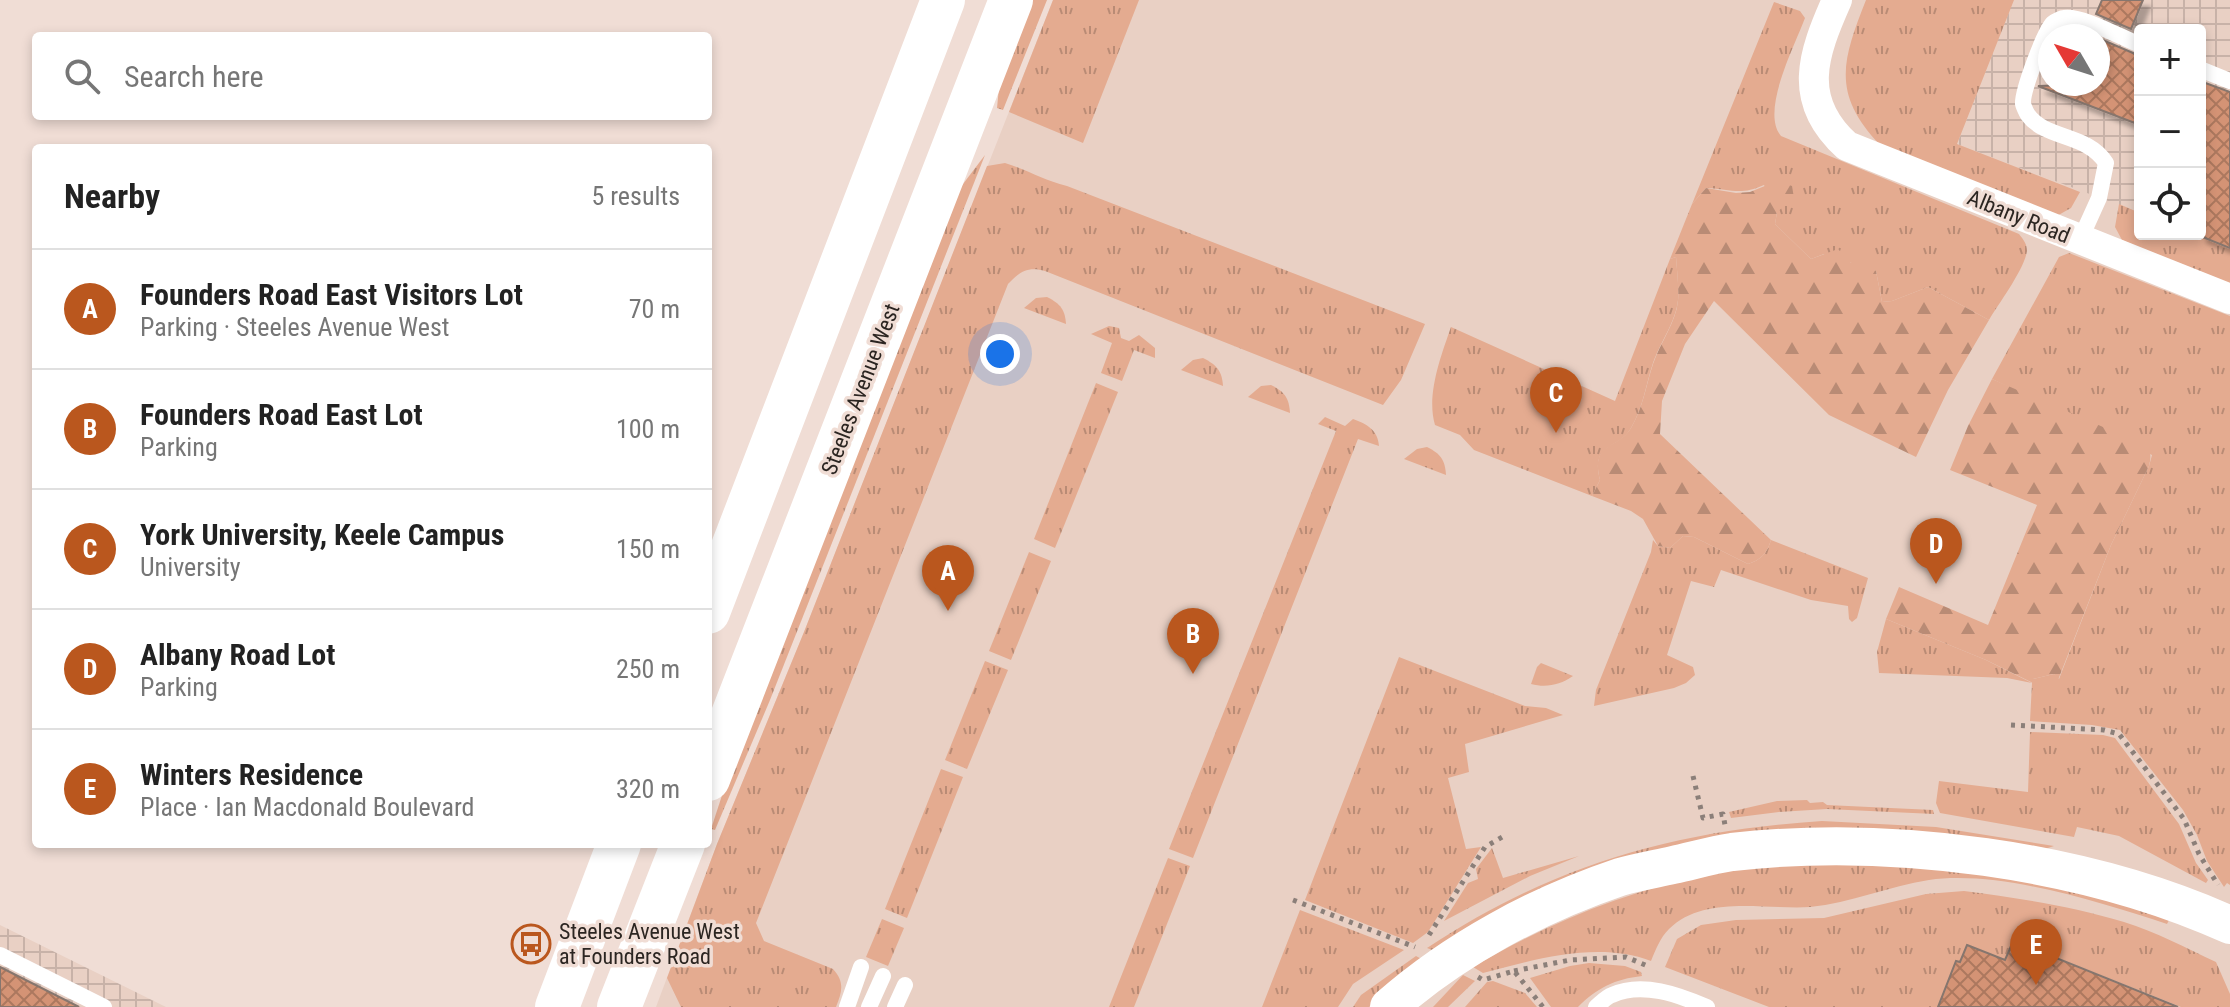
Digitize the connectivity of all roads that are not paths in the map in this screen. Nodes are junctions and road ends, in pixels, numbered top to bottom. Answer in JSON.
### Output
{"nodes":[{"id":1,"x":943,"y":0,"type":"edge"},
{"id":2,"x":1011,"y":0,"type":"edge"},
{"id":3,"x":1837,"y":0,"type":"edge"},
{"id":4,"x":2134,"y":43,"type":"edge"},
{"id":5,"x":2206,"y":71,"type":"edge"},
{"id":6,"x":2230,"y":81,"type":"edge"},
{"id":7,"x":2080,"y":240,"type":"junction"},
{"id":8,"x":2230,"y":299,"type":"edge"},
{"id":9,"x":712,"y":602,"type":"edge"},
{"id":10,"x":712,"y":769,"type":"edge"},
{"id":11,"x":617,"y":848,"type":"edge"},
{"id":12,"x":681,"y":848,"type":"edge"},
{"id":13,"x":2226,"y":908,"type":"edge"},
{"id":14,"x":0,"y":955,"type":"edge"},
{"id":15,"x":861,"y":967,"type":"dead end"},
{"id":16,"x":883,"y":976,"type":"dead end"},
{"id":17,"x":1419,"y":979,"type":"edge"},
{"id":18,"x":905,"y":985,"type":"dead end"},
{"id":19,"x":104,"y":1007,"type":"edge"},
{"id":20,"x":557,"y":1007,"type":"edge"},
{"id":21,"x":619,"y":1007,"type":"edge"},
{"id":22,"x":847,"y":1007,"type":"edge"},
{"id":23,"x":869,"y":1007,"type":"edge"},
{"id":24,"x":895,"y":1007,"type":"edge"},
{"id":25,"x":1389,"y":1007,"type":"edge"},
{"id":26,"x":1596,"y":1007,"type":"edge"},
{"id":27,"x":1707,"y":1007,"type":"edge"}],
"edges":[{"from":1,"to":9,"type":"main road"},
{"from":2,"to":10,"type":"main road","name":"Steeles Avenue West"},
{"from":3,"to":7,"type":"street","name":"Albany Road"},
{"from":4,"to":7,"type":"lane"},
{"from":5,"to":6,"type":"lane"},
{"from":7,"to":8,"type":"street","name":"Albany Road"},
{"from":11,"to":20,"type":"main road"},
{"from":12,"to":21,"type":"main road"},
{"from":13,"to":17,"type":"street"},
{"from":14,"to":19,"type":"lane"},
{"from":15,"to":22,"type":"lane"},
{"from":16,"to":23,"type":"lane"},
{"from":17,"to":25,"type":"street"},
{"from":18,"to":24,"type":"lane"},
{"from":26,"to":27,"type":"lane"}]}
